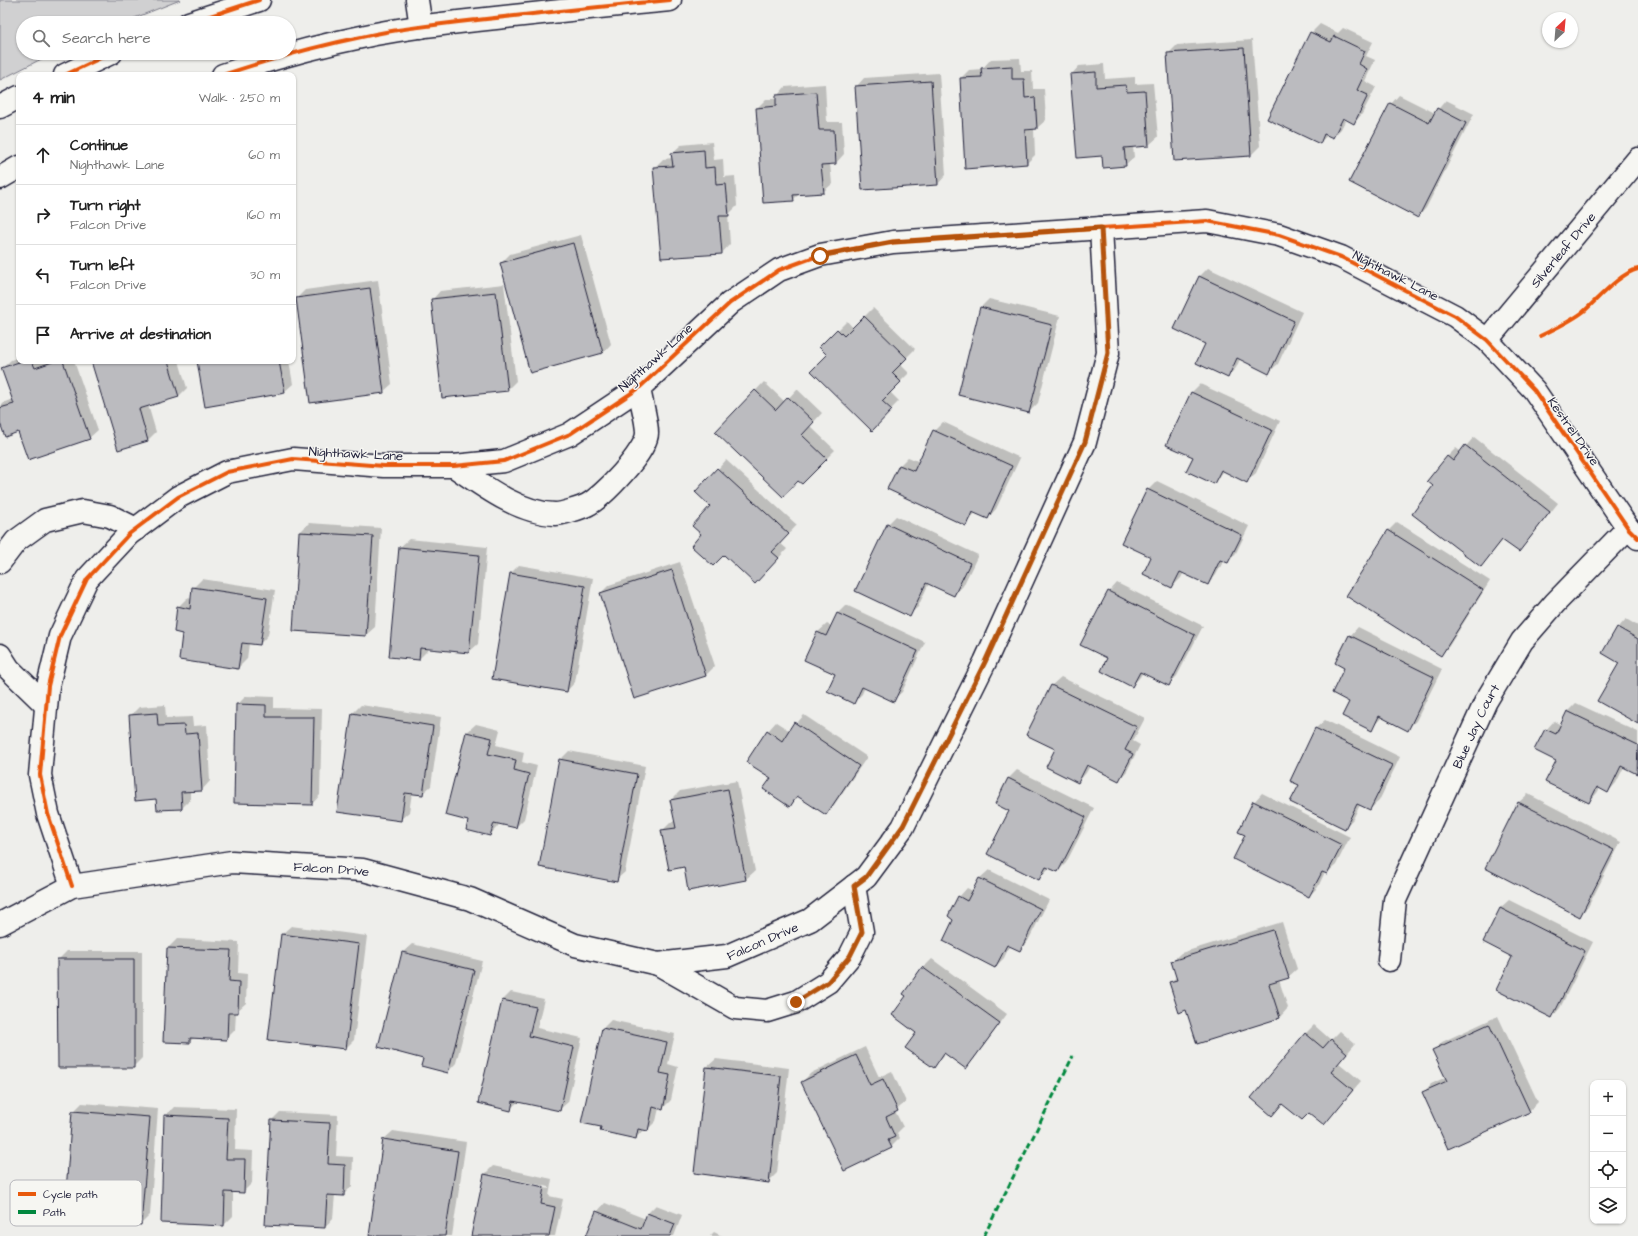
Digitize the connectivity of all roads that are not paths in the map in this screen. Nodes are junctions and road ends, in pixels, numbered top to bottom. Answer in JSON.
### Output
{"nodes":[{"id":1,"x":259,"y":0,"type":"edge"},
{"id":2,"x":417,"y":0,"type":"edge"},
{"id":3,"x":670,"y":0,"type":"edge"},
{"id":4,"x":210,"y":16,"type":"edge"},
{"id":5,"x":421,"y":27,"type":"junction"},
{"id":6,"x":296,"y":53,"type":"edge"},
{"id":7,"x":96,"y":60,"type":"edge"},
{"id":8,"x":270,"y":60,"type":"edge"},
{"id":9,"x":71,"y":72,"type":"edge"},
{"id":10,"x":232,"y":72,"type":"edge"},
{"id":11,"x":16,"y":99,"type":"edge"},
{"id":12,"x":0,"y":107,"type":"edge"},
{"id":13,"x":1638,"y":160,"type":"edge"},
{"id":14,"x":16,"y":169,"type":"edge"},
{"id":15,"x":0,"y":178,"type":"edge"},
{"id":16,"x":1101,"y":228,"type":"junction"},
{"id":17,"x":1487,"y":340,"type":"junction"},
{"id":18,"x":639,"y":388,"type":"junction"},
{"id":19,"x":454,"y":466,"type":"junction"},
{"id":20,"x":136,"y":529,"type":"junction"},
{"id":21,"x":1633,"y":533,"type":"edge"},
{"id":22,"x":0,"y":562,"type":"edge"},
{"id":23,"x":0,"y":655,"type":"edge"},
{"id":24,"x":46,"y":704,"type":"junction"},
{"id":25,"x":72,"y":886,"type":"junction"},
{"id":26,"x":854,"y":886,"type":"junction"},
{"id":27,"x":0,"y":924,"type":"edge"},
{"id":28,"x":1389,"y":960,"type":"dead end"},
{"id":29,"x":658,"y":964,"type":"junction"}],
"edges":[{"from":1,"to":4,"type":"street"},
{"from":2,"to":5,"type":"street"},
{"from":3,"to":5,"type":"street"},
{"from":5,"to":6,"type":"street"},
{"from":7,"to":9,"type":"street"},
{"from":8,"to":10,"type":"street"},
{"from":11,"to":12,"type":"street"},
{"from":13,"to":17,"type":"street","name":"Silverleaf Drive"},
{"from":14,"to":15,"type":"street"},
{"from":16,"to":17,"type":"street","name":"Nighthawk Lane"},
{"from":16,"to":18,"type":"street","name":"Nighthawk Lane"},
{"from":16,"to":26,"type":"street","name":"Falcon Drive"},
{"from":17,"to":21,"type":"street","name":"Kestrel Drive"},
{"from":18,"to":19,"type":"street","name":"Nighthawk Lane"},
{"from":18,"to":19,"type":"street","name":"Nighthawk Lane"},
{"from":19,"to":20,"type":"street","name":"Nighthawk Lane"},
{"from":20,"to":22,"type":"street"},
{"from":20,"to":24,"type":"street","name":"Nighthawk Lane"},
{"from":21,"to":28,"type":"street","name":"Blue Jay Court"},
{"from":23,"to":24,"type":"street"},
{"from":24,"to":25,"type":"street","name":"Nighthawk Lane"},
{"from":25,"to":27,"type":"street","name":"Falcon Drive"},
{"from":25,"to":29,"type":"street","name":"Falcon Drive"},
{"from":26,"to":29,"type":"street","name":"Falcon Drive"},
{"from":26,"to":29,"type":"street","name":"Falcon Drive"}]}
